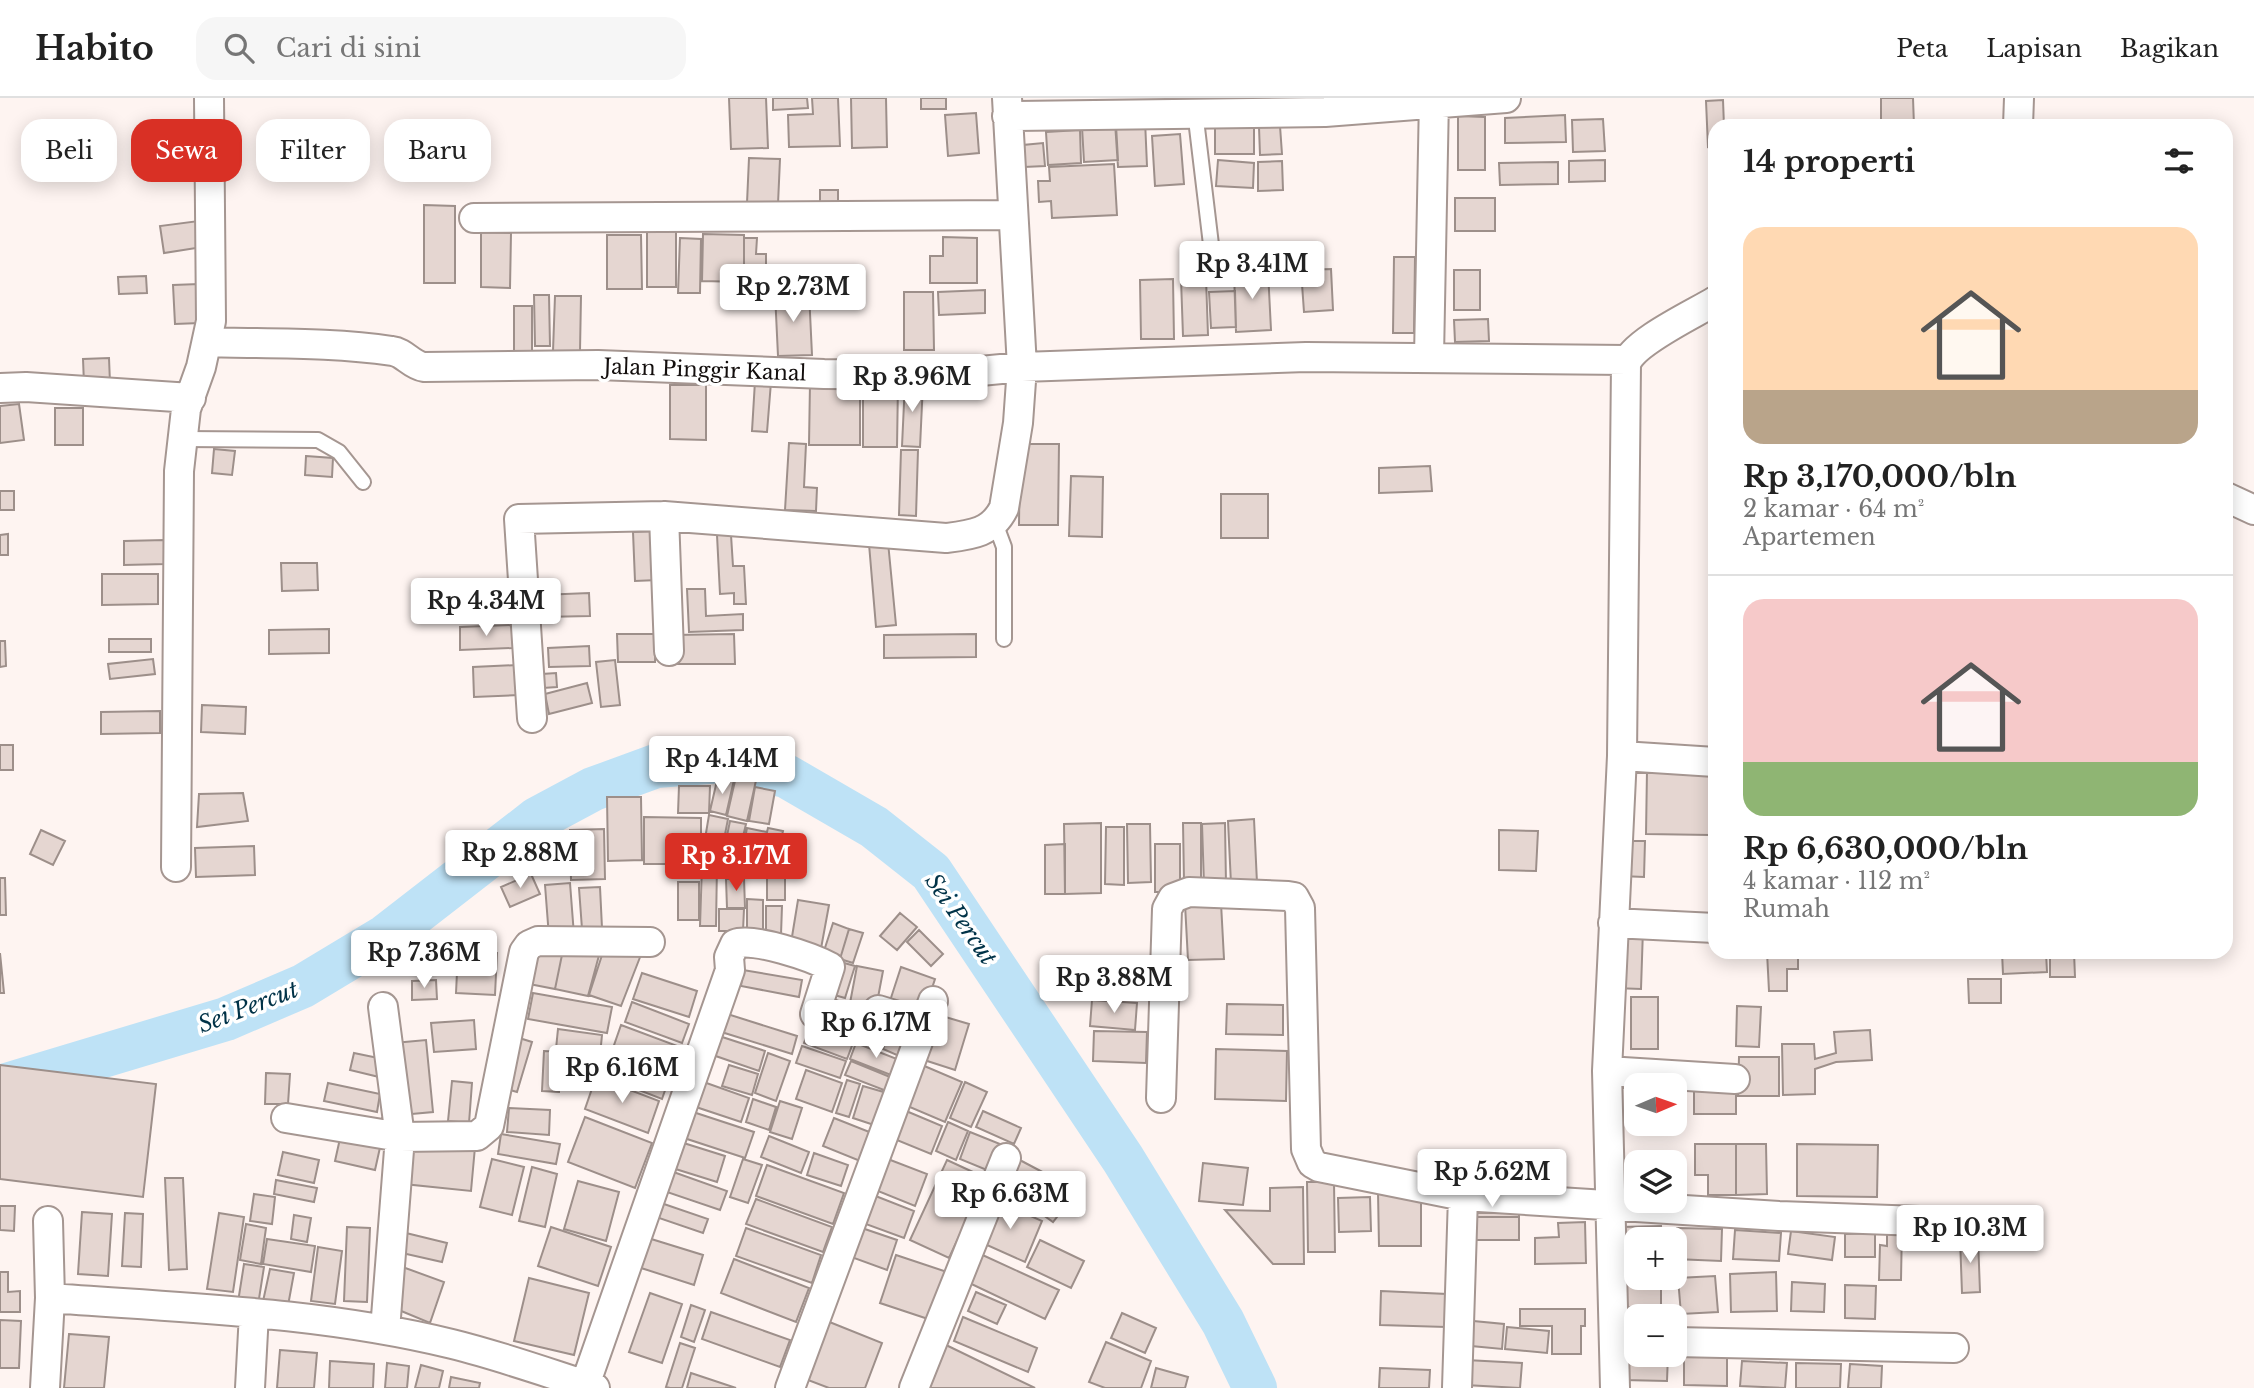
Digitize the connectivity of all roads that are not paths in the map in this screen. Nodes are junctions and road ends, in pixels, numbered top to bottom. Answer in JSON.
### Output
{"nodes":[{"id":1,"x":209,"y":98,"type":"edge"},
{"id":2,"x":1506,"y":98,"type":"edge"},
{"id":3,"x":2019,"y":98,"type":"edge"},
{"id":4,"x":1434,"y":101,"type":"edge"},
{"id":5,"x":1007,"y":107,"type":"edge"},
{"id":6,"x":1195,"y":111,"type":"junction"},
{"id":7,"x":2018,"y":119,"type":"edge"},
{"id":8,"x":1011,"y":215,"type":"junction"},
{"id":9,"x":474,"y":218,"type":"dead end"},
{"id":10,"x":1212,"y":253,"type":"dead end"},
{"id":11,"x":1708,"y":305,"type":"edge"},
{"id":12,"x":207,"y":342,"type":"junction"},
{"id":13,"x":1429,"y":357,"type":"junction"},
{"id":14,"x":1627,"y":360,"type":"junction"},
{"id":15,"x":1022,"y":367,"type":"junction"},
{"id":16,"x":0,"y":388,"type":"edge"},
{"id":17,"x":191,"y":398,"type":"junction"},
{"id":18,"x":182,"y":439,"type":"junction"},
{"id":19,"x":363,"y":482,"type":"dead end"},
{"id":20,"x":2233,"y":500,"type":"edge"},
{"id":21,"x":2254,"y":510,"type":"edge"},
{"id":22,"x":664,"y":516,"type":"junction"},
{"id":23,"x":995,"y":523,"type":"junction"},
{"id":24,"x":1004,"y":639,"type":"dead end"},
{"id":25,"x":669,"y":651,"type":"dead end"},
{"id":26,"x":532,"y":718,"type":"dead end"},
{"id":27,"x":1622,"y":756,"type":"junction"},
{"id":28,"x":1708,"y":762,"type":"edge"},
{"id":29,"x":176,"y":867,"type":"dead end"},
{"id":30,"x":1613,"y":923,"type":"junction"},
{"id":31,"x":1708,"y":928,"type":"edge"},
{"id":32,"x":650,"y":942,"type":"dead end"},
{"id":33,"x":383,"y":1007,"type":"dead end"},
{"id":34,"x":878,"y":1010,"type":"dead end"},
{"id":35,"x":815,"y":1014,"type":"dead end"},
{"id":36,"x":1607,"y":1071,"type":"junction"},
{"id":37,"x":1735,"y":1079,"type":"dead end"},
{"id":38,"x":1161,"y":1098,"type":"dead end"},
{"id":39,"x":286,"y":1118,"type":"dead end"},
{"id":40,"x":400,"y":1137,"type":"junction"},
{"id":41,"x":1006,"y":1158,"type":"dead end"},
{"id":42,"x":1464,"y":1196,"type":"junction"},
{"id":43,"x":1611,"y":1206,"type":"junction"},
{"id":44,"x":48,"y":1220,"type":"dead end"},
{"id":45,"x":1976,"y":1223,"type":"dead end"},
{"id":46,"x":50,"y":1298,"type":"junction"},
{"id":47,"x":254,"y":1313,"type":"junction"},
{"id":48,"x":385,"y":1330,"type":"junction"},
{"id":49,"x":1624,"y":1331,"type":"edge"},
{"id":50,"x":1687,"y":1342,"type":"edge"},
{"id":51,"x":1624,"y":1346,"type":"edge"},
{"id":52,"x":1954,"y":1348,"type":"dead end"},
{"id":53,"x":590,"y":1386,"type":"edge"},
{"id":54,"x":45,"y":1388,"type":"edge"},
{"id":55,"x":250,"y":1388,"type":"edge"},
{"id":56,"x":790,"y":1388,"type":"edge"},
{"id":57,"x":914,"y":1388,"type":"edge"},
{"id":58,"x":1457,"y":1388,"type":"edge"},
{"id":59,"x":1615,"y":1388,"type":"edge"}],
"edges":[{"from":1,"to":12,"type":"street"},
{"from":2,"to":4,"type":"street"},
{"from":3,"to":7,"type":"street"},
{"from":4,"to":6,"type":"street"},
{"from":4,"to":13,"type":"street"},
{"from":5,"to":6,"type":"street"},
{"from":5,"to":8,"type":"street"},
{"from":6,"to":10,"type":"lane"},
{"from":8,"to":9,"type":"street"},
{"from":8,"to":15,"type":"street"},
{"from":11,"to":14,"type":"street"},
{"from":12,"to":15,"type":"street","name":"Jalan Pinggir Kanal"},
{"from":12,"to":17,"type":"street"},
{"from":13,"to":14,"type":"street","name":"Jalan Pinggir Kanal"},
{"from":13,"to":15,"type":"street","name":"Jalan Pinggir Kanal"},
{"from":14,"to":27,"type":"street"},
{"from":15,"to":23,"type":"street"},
{"from":16,"to":17,"type":"street"},
{"from":17,"to":18,"type":"street"},
{"from":18,"to":19,"type":"lane"},
{"from":18,"to":29,"type":"street"},
{"from":20,"to":21,"type":"street"},
{"from":22,"to":23,"type":"street"},
{"from":22,"to":25,"type":"street"},
{"from":22,"to":26,"type":"street"},
{"from":23,"to":24,"type":"lane"},
{"from":27,"to":28,"type":"street"},
{"from":27,"to":30,"type":"street"},
{"from":30,"to":31,"type":"street"},
{"from":30,"to":36,"type":"street"},
{"from":32,"to":40,"type":"street"},
{"from":33,"to":40,"type":"street"},
{"from":34,"to":56,"type":"street"},
{"from":35,"to":53,"type":"street"},
{"from":36,"to":37,"type":"street"},
{"from":36,"to":43,"type":"street"},
{"from":38,"to":42,"type":"street"},
{"from":39,"to":40,"type":"street"},
{"from":40,"to":48,"type":"street"},
{"from":41,"to":57,"type":"street"},
{"from":42,"to":43,"type":"street"},
{"from":42,"to":58,"type":"street"},
{"from":43,"to":45,"type":"street"},
{"from":43,"to":49,"type":"street"},
{"from":44,"to":46,"type":"street"},
{"from":46,"to":47,"type":"street"},
{"from":46,"to":54,"type":"street"},
{"from":47,"to":48,"type":"street"},
{"from":47,"to":55,"type":"street"},
{"from":48,"to":53,"type":"street"},
{"from":50,"to":52,"type":"street"},
{"from":51,"to":59,"type":"street"}]}
